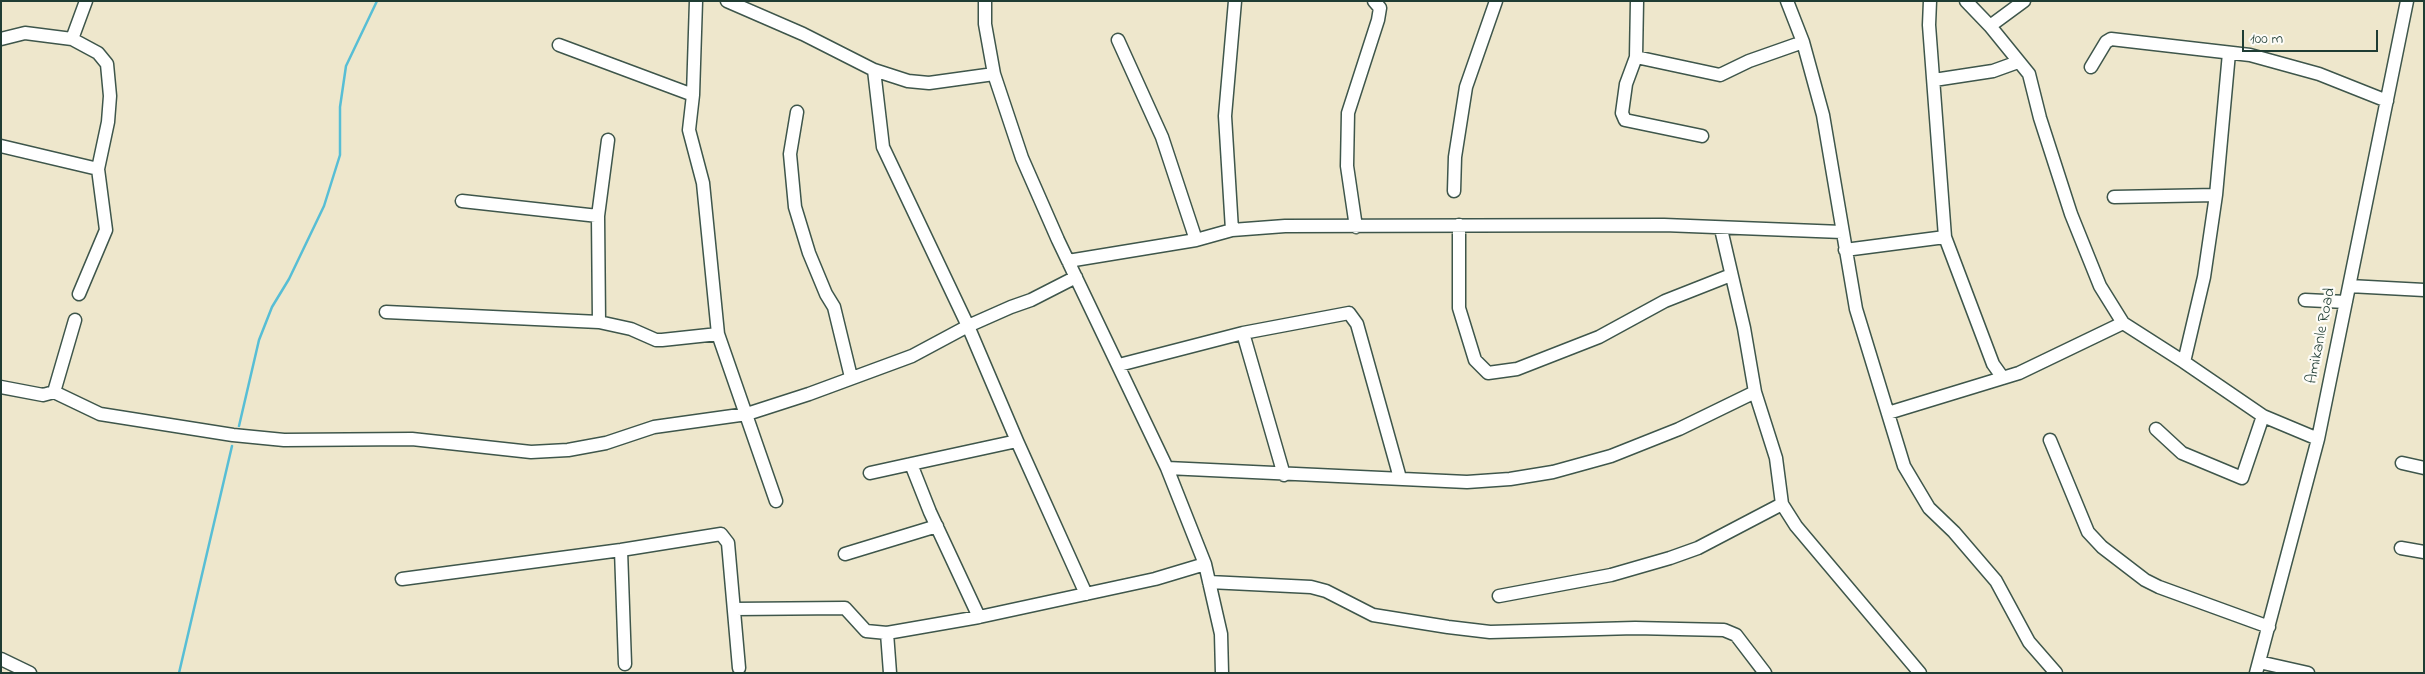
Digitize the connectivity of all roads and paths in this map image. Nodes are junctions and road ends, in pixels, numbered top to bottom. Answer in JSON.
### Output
{"nodes":[{"id":1,"x":86,"y":1,"type":"edge"},
{"id":2,"x":696,"y":1,"type":"edge"},
{"id":3,"x":727,"y":1,"type":"edge"},
{"id":4,"x":985,"y":1,"type":"edge"},
{"id":5,"x":1235,"y":1,"type":"edge"},
{"id":6,"x":1374,"y":1,"type":"edge"},
{"id":7,"x":1496,"y":1,"type":"edge"},
{"id":8,"x":1637,"y":1,"type":"edge"},
{"id":9,"x":1787,"y":1,"type":"edge"},
{"id":10,"x":1930,"y":1,"type":"edge"},
{"id":11,"x":1966,"y":1,"type":"edge"},
{"id":12,"x":2024,"y":1,"type":"edge"},
{"id":13,"x":2407,"y":1,"type":"edge"},
{"id":14,"x":1990,"y":26,"type":"junction"},
{"id":15,"x":1,"y":39,"type":"edge"},
{"id":16,"x":72,"y":40,"type":"junction"},
{"id":17,"x":1118,"y":40,"type":"dead end"},
{"id":18,"x":1803,"y":42,"type":"junction"},
{"id":19,"x":558,"y":45,"type":"dead end"},
{"id":20,"x":2230,"y":53,"type":"junction"},
{"id":21,"x":1636,"y":57,"type":"junction"},
{"id":22,"x":2018,"y":62,"type":"junction"},
{"id":23,"x":2091,"y":68,"type":"dead end"},
{"id":24,"x":874,"y":70,"type":"junction"},
{"id":25,"x":994,"y":74,"type":"junction"},
{"id":26,"x":1934,"y":80,"type":"junction"},
{"id":27,"x":693,"y":95,"type":"junction"},
{"id":28,"x":2387,"y":101,"type":"junction"},
{"id":29,"x":797,"y":112,"type":"dead end"},
{"id":30,"x":1702,"y":136,"type":"dead end"},
{"id":31,"x":608,"y":140,"type":"dead end"},
{"id":32,"x":1,"y":146,"type":"edge"},
{"id":33,"x":98,"y":169,"type":"junction"},
{"id":34,"x":1454,"y":190,"type":"dead end"},
{"id":35,"x":2216,"y":195,"type":"junction"},
{"id":36,"x":2114,"y":197,"type":"dead end"},
{"id":37,"x":462,"y":202,"type":"dead end"},
{"id":38,"x":598,"y":216,"type":"junction"},
{"id":39,"x":1459,"y":225,"type":"junction"},
{"id":40,"x":1356,"y":227,"type":"junction"},
{"id":41,"x":1721,"y":229,"type":"junction"},
{"id":42,"x":1232,"y":230,"type":"junction"},
{"id":43,"x":1842,"y":232,"type":"junction"},
{"id":44,"x":1946,"y":237,"type":"junction"},
{"id":45,"x":1196,"y":240,"type":"junction"},
{"id":46,"x":1845,"y":250,"type":"junction"},
{"id":47,"x":1068,"y":261,"type":"junction"},
{"id":48,"x":1731,"y":275,"type":"junction"},
{"id":49,"x":1076,"y":277,"type":"junction"},
{"id":50,"x":2349,"y":286,"type":"junction"},
{"id":51,"x":2424,"y":290,"type":"edge"},
{"id":52,"x":79,"y":294,"type":"dead end"},
{"id":53,"x":2305,"y":300,"type":"dead end"},
{"id":54,"x":2346,"y":302,"type":"junction"},
{"id":55,"x":386,"y":312,"type":"dead end"},
{"id":56,"x":75,"y":320,"type":"dead end"},
{"id":57,"x":599,"y":322,"type":"junction"},
{"id":58,"x":2123,"y":324,"type":"junction"},
{"id":59,"x":968,"y":326,"type":"junction"},
{"id":60,"x":1243,"y":333,"type":"junction"},
{"id":61,"x":718,"y":334,"type":"junction"},
{"id":62,"x":2184,"y":362,"type":"junction"},
{"id":63,"x":1119,"y":365,"type":"junction"},
{"id":64,"x":851,"y":377,"type":"junction"},
{"id":65,"x":2003,"y":378,"type":"junction"},
{"id":66,"x":1,"y":387,"type":"edge"},
{"id":67,"x":54,"y":392,"type":"junction"},
{"id":68,"x":1755,"y":392,"type":"junction"},
{"id":69,"x":1888,"y":413,"type":"junction"},
{"id":70,"x":748,"y":414,"type":"junction"},
{"id":71,"x":2263,"y":416,"type":"junction"},
{"id":72,"x":2156,"y":429,"type":"dead end"},
{"id":73,"x":2318,"y":439,"type":"junction"},
{"id":74,"x":2050,"y":440,"type":"dead end"},
{"id":75,"x":1016,"y":441,"type":"junction"},
{"id":76,"x":2402,"y":463,"type":"dead end"},
{"id":77,"x":911,"y":464,"type":"junction"},
{"id":78,"x":1167,"y":468,"type":"junction"},
{"id":79,"x":2424,"y":468,"type":"edge"},
{"id":80,"x":870,"y":473,"type":"dead end"},
{"id":81,"x":1284,"y":474,"type":"junction"},
{"id":82,"x":1400,"y":478,"type":"junction"},
{"id":83,"x":776,"y":501,"type":"dead end"},
{"id":84,"x":1782,"y":504,"type":"junction"},
{"id":85,"x":936,"y":526,"type":"junction"},
{"id":86,"x":2401,"y":548,"type":"dead end"},
{"id":87,"x":621,"y":550,"type":"junction"},
{"id":88,"x":2424,"y":552,"type":"edge"},
{"id":89,"x":845,"y":554,"type":"dead end"},
{"id":90,"x":1205,"y":564,"type":"junction"},
{"id":91,"x":402,"y":579,"type":"dead end"},
{"id":92,"x":1209,"y":582,"type":"junction"},
{"id":93,"x":1086,"y":594,"type":"junction"},
{"id":94,"x":1499,"y":596,"type":"dead end"},
{"id":95,"x":734,"y":608,"type":"junction"},
{"id":96,"x":979,"y":617,"type":"junction"},
{"id":97,"x":2269,"y":627,"type":"junction"},
{"id":98,"x":887,"y":633,"type":"junction"},
{"id":99,"x":1,"y":659,"type":"edge"},
{"id":100,"x":625,"y":664,"type":"dead end"},
{"id":101,"x":2257,"y":667,"type":"edge"},
{"id":102,"x":739,"y":668,"type":"dead end"},
{"id":103,"x":30,"y":673,"type":"edge"},
{"id":104,"x":890,"y":673,"type":"edge"},
{"id":105,"x":1222,"y":673,"type":"edge"},
{"id":106,"x":1765,"y":673,"type":"edge"},
{"id":107,"x":1920,"y":673,"type":"edge"},
{"id":108,"x":2056,"y":673,"type":"edge"},
{"id":109,"x":2308,"y":673,"type":"edge"}],
"edges":[{"from":1,"to":16,"type":"street"},
{"from":2,"to":27,"type":"street"},
{"from":3,"to":24,"type":"street"},
{"from":4,"to":25,"type":"street"},
{"from":5,"to":42,"type":"street"},
{"from":6,"to":40,"type":"street"},
{"from":7,"to":34,"type":"street"},
{"from":8,"to":21,"type":"street"},
{"from":9,"to":18,"type":"street"},
{"from":10,"to":26,"type":"street"},
{"from":11,"to":14,"type":"street"},
{"from":12,"to":14,"type":"street"},
{"from":13,"to":28,"type":"street","name":"Amikanle Road"},
{"from":14,"to":22,"type":"street"},
{"from":15,"to":16,"type":"street"},
{"from":16,"to":33,"type":"street"},
{"from":17,"to":45,"type":"street"},
{"from":18,"to":21,"type":"street"},
{"from":18,"to":43,"type":"street"},
{"from":19,"to":27,"type":"street"},
{"from":20,"to":23,"type":"street"},
{"from":20,"to":28,"type":"street"},
{"from":20,"to":35,"type":"street"},
{"from":21,"to":30,"type":"street"},
{"from":22,"to":26,"type":"street"},
{"from":22,"to":58,"type":"street"},
{"from":24,"to":25,"type":"street"},
{"from":24,"to":59,"type":"street"},
{"from":25,"to":47,"type":"street"},
{"from":26,"to":44,"type":"street"},
{"from":27,"to":61,"type":"street"},
{"from":28,"to":50,"type":"street","name":"Amikanle Road"},
{"from":29,"to":64,"type":"street"},
{"from":31,"to":38,"type":"street"},
{"from":32,"to":33,"type":"street"},
{"from":33,"to":52,"type":"street"},
{"from":35,"to":36,"type":"street"},
{"from":35,"to":62,"type":"street"},
{"from":37,"to":38,"type":"street"},
{"from":38,"to":57,"type":"street"},
{"from":39,"to":40,"type":"street"},
{"from":39,"to":41,"type":"street"},
{"from":39,"to":48,"type":"street"},
{"from":40,"to":42,"type":"street"},
{"from":41,"to":43,"type":"street"},
{"from":41,"to":48,"type":"street"},
{"from":42,"to":45,"type":"street"},
{"from":43,"to":46,"type":"street"},
{"from":44,"to":46,"type":"street"},
{"from":44,"to":65,"type":"street"},
{"from":45,"to":47,"type":"street"},
{"from":46,"to":69,"type":"street"},
{"from":47,"to":49,"type":"street"},
{"from":48,"to":68,"type":"street"},
{"from":49,"to":59,"type":"street"},
{"from":49,"to":63,"type":"street"},
{"from":50,"to":51,"type":"street"},
{"from":50,"to":54,"type":"street","name":"Amikanle Road"},
{"from":53,"to":54,"type":"street"},
{"from":54,"to":73,"type":"street","name":"Amikanle Road"},
{"from":55,"to":57,"type":"street"},
{"from":56,"to":67,"type":"street"},
{"from":57,"to":61,"type":"street"},
{"from":58,"to":62,"type":"street"},
{"from":58,"to":65,"type":"street"},
{"from":59,"to":64,"type":"street"},
{"from":59,"to":75,"type":"street"},
{"from":60,"to":63,"type":"street"},
{"from":60,"to":81,"type":"street"},
{"from":60,"to":82,"type":"street"},
{"from":61,"to":70,"type":"street"},
{"from":62,"to":71,"type":"street"},
{"from":63,"to":78,"type":"street"},
{"from":64,"to":70,"type":"street"},
{"from":65,"to":69,"type":"street"},
{"from":66,"to":67,"type":"street"},
{"from":67,"to":70,"type":"street"},
{"from":68,"to":82,"type":"street"},
{"from":68,"to":84,"type":"street"},
{"from":69,"to":108,"type":"street"},
{"from":70,"to":83,"type":"street"},
{"from":71,"to":72,"type":"street"},
{"from":71,"to":73,"type":"street"},
{"from":73,"to":97,"type":"street","name":"Amikanle Road"},
{"from":74,"to":97,"type":"street"},
{"from":75,"to":77,"type":"street"},
{"from":75,"to":93,"type":"street"},
{"from":76,"to":79,"type":"street"},
{"from":77,"to":80,"type":"street"},
{"from":77,"to":85,"type":"street"},
{"from":78,"to":81,"type":"street"},
{"from":78,"to":90,"type":"street"},
{"from":81,"to":82,"type":"street"},
{"from":84,"to":94,"type":"street"},
{"from":84,"to":107,"type":"street"},
{"from":85,"to":89,"type":"street"},
{"from":85,"to":96,"type":"street"},
{"from":86,"to":88,"type":"street"},
{"from":87,"to":91,"type":"street"},
{"from":87,"to":95,"type":"street"},
{"from":87,"to":100,"type":"street"},
{"from":90,"to":92,"type":"street"},
{"from":90,"to":93,"type":"street"},
{"from":92,"to":105,"type":"street"},
{"from":92,"to":106,"type":"street"},
{"from":93,"to":96,"type":"street"},
{"from":95,"to":98,"type":"street"},
{"from":95,"to":102,"type":"street"},
{"from":96,"to":98,"type":"street"},
{"from":97,"to":101,"type":"street","name":"Amikanle Road"},
{"from":98,"to":104,"type":"street"},
{"from":99,"to":103,"type":"street"},
{"from":101,"to":109,"type":"street"}]}
